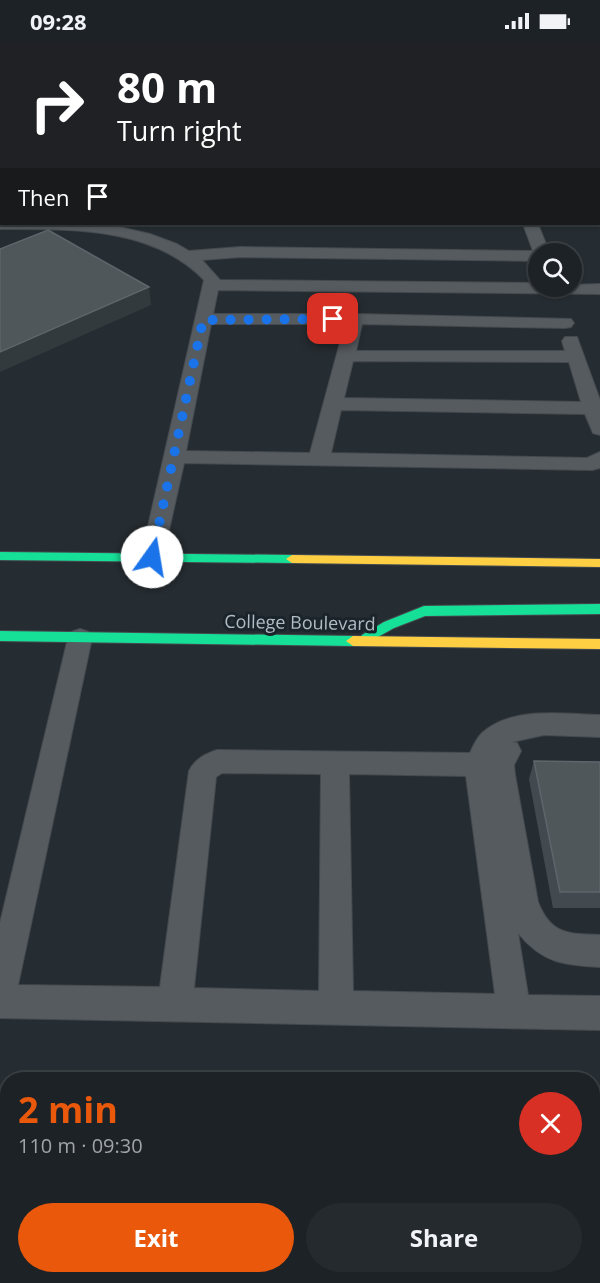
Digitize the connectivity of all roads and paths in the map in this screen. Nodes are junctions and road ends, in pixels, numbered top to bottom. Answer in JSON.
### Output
{"nodes":[{"id":1,"x":78,"y":225,"type":"edge"},
{"id":2,"x":531,"y":225,"type":"edge"},
{"id":3,"x":114,"y":227,"type":"edge"},
{"id":4,"x":537,"y":243,"type":"edge"},
{"id":5,"x":528,"y":255,"type":"edge"},
{"id":6,"x":188,"y":256,"type":"junction"},
{"id":7,"x":210,"y":285,"type":"junction"},
{"id":8,"x":528,"y":287,"type":"edge"},
{"id":9,"x":582,"y":288,"type":"edge"},
{"id":10,"x":600,"y":289,"type":"edge"},
{"id":11,"x":556,"y":297,"type":"edge"},
{"id":12,"x":355,"y":319,"type":"junction"},
{"id":13,"x":203,"y":320,"type":"junction"},
{"id":14,"x":565,"y":323,"type":"junction"},
{"id":15,"x":344,"y":356,"type":"junction"},
{"id":16,"x":576,"y":357,"type":"junction"},
{"id":17,"x":332,"y":404,"type":"junction"},
{"id":18,"x":593,"y":408,"type":"junction"},
{"id":19,"x":600,"y":429,"type":"edge"},
{"id":20,"x":175,"y":457,"type":"junction"},
{"id":21,"x":600,"y":458,"type":"edge"},
{"id":22,"x":319,"y":459,"type":"junction"},
{"id":23,"x":0,"y":556,"type":"edge"},
{"id":24,"x":152,"y":557,"type":"junction"},
{"id":25,"x":600,"y":563,"type":"edge"},
{"id":26,"x":600,"y":609,"type":"edge"},
{"id":27,"x":0,"y":636,"type":"edge"},
{"id":28,"x":80,"y":638,"type":"junction"},
{"id":29,"x":363,"y":640,"type":"junction"},
{"id":30,"x":600,"y":644,"type":"edge"},
{"id":31,"x":600,"y":726,"type":"edge"},
{"id":32,"x":600,"y":740,"type":"edge"},
{"id":33,"x":335,"y":763,"type":"junction"},
{"id":34,"x":489,"y":765,"type":"junction"},
{"id":35,"x":600,"y":951,"type":"edge"},
{"id":36,"x":0,"y":993,"type":"edge"},
{"id":37,"x":0,"y":1001,"type":"edge"},
{"id":38,"x":175,"y":1005,"type":"junction"},
{"id":39,"x":336,"y":1009,"type":"junction"},
{"id":40,"x":514,"y":1012,"type":"junction"},
{"id":41,"x":600,"y":1013,"type":"edge"}],
"edges":[{"from":1,"to":3,"type":"lane"},
{"from":2,"to":4,"type":"lane"},
{"from":3,"to":6,"type":"lane"},
{"from":5,"to":6,"type":"lane"},
{"from":6,"to":7,"type":"lane"},
{"from":7,"to":8,"type":"lane"},
{"from":7,"to":13,"type":"lane"},
{"from":9,"to":10,"type":"lane"},
{"from":11,"to":14,"type":"lane"},
{"from":12,"to":13,"type":"lane"},
{"from":12,"to":14,"type":"lane"},
{"from":12,"to":15,"type":"lane"},
{"from":13,"to":20,"type":"lane"},
{"from":14,"to":16,"type":"lane"},
{"from":15,"to":16,"type":"lane"},
{"from":15,"to":17,"type":"lane"},
{"from":16,"to":18,"type":"lane"},
{"from":17,"to":18,"type":"lane"},
{"from":17,"to":22,"type":"lane"},
{"from":18,"to":19,"type":"lane"},
{"from":20,"to":22,"type":"lane"},
{"from":20,"to":24,"type":"lane"},
{"from":21,"to":22,"type":"lane"},
{"from":23,"to":24,"type":"main road"},
{"from":24,"to":25,"type":"main road"},
{"from":26,"to":29,"type":"main road"},
{"from":27,"to":28,"type":"main road","name":"College Boulevard"},
{"from":28,"to":29,"type":"main road","name":"College Boulevard"},
{"from":28,"to":36,"type":"lane"},
{"from":29,"to":30,"type":"main road","name":"College Boulevard"},
{"from":31,"to":34,"type":"lane"},
{"from":32,"to":34,"type":"lane"},
{"from":33,"to":34,"type":"lane"},
{"from":33,"to":38,"type":"lane"},
{"from":33,"to":39,"type":"lane"},
{"from":34,"to":35,"type":"lane"},
{"from":34,"to":40,"type":"lane"},
{"from":37,"to":38,"type":"lane"},
{"from":38,"to":39,"type":"lane"},
{"from":39,"to":40,"type":"lane"},
{"from":40,"to":41,"type":"lane"}]}
